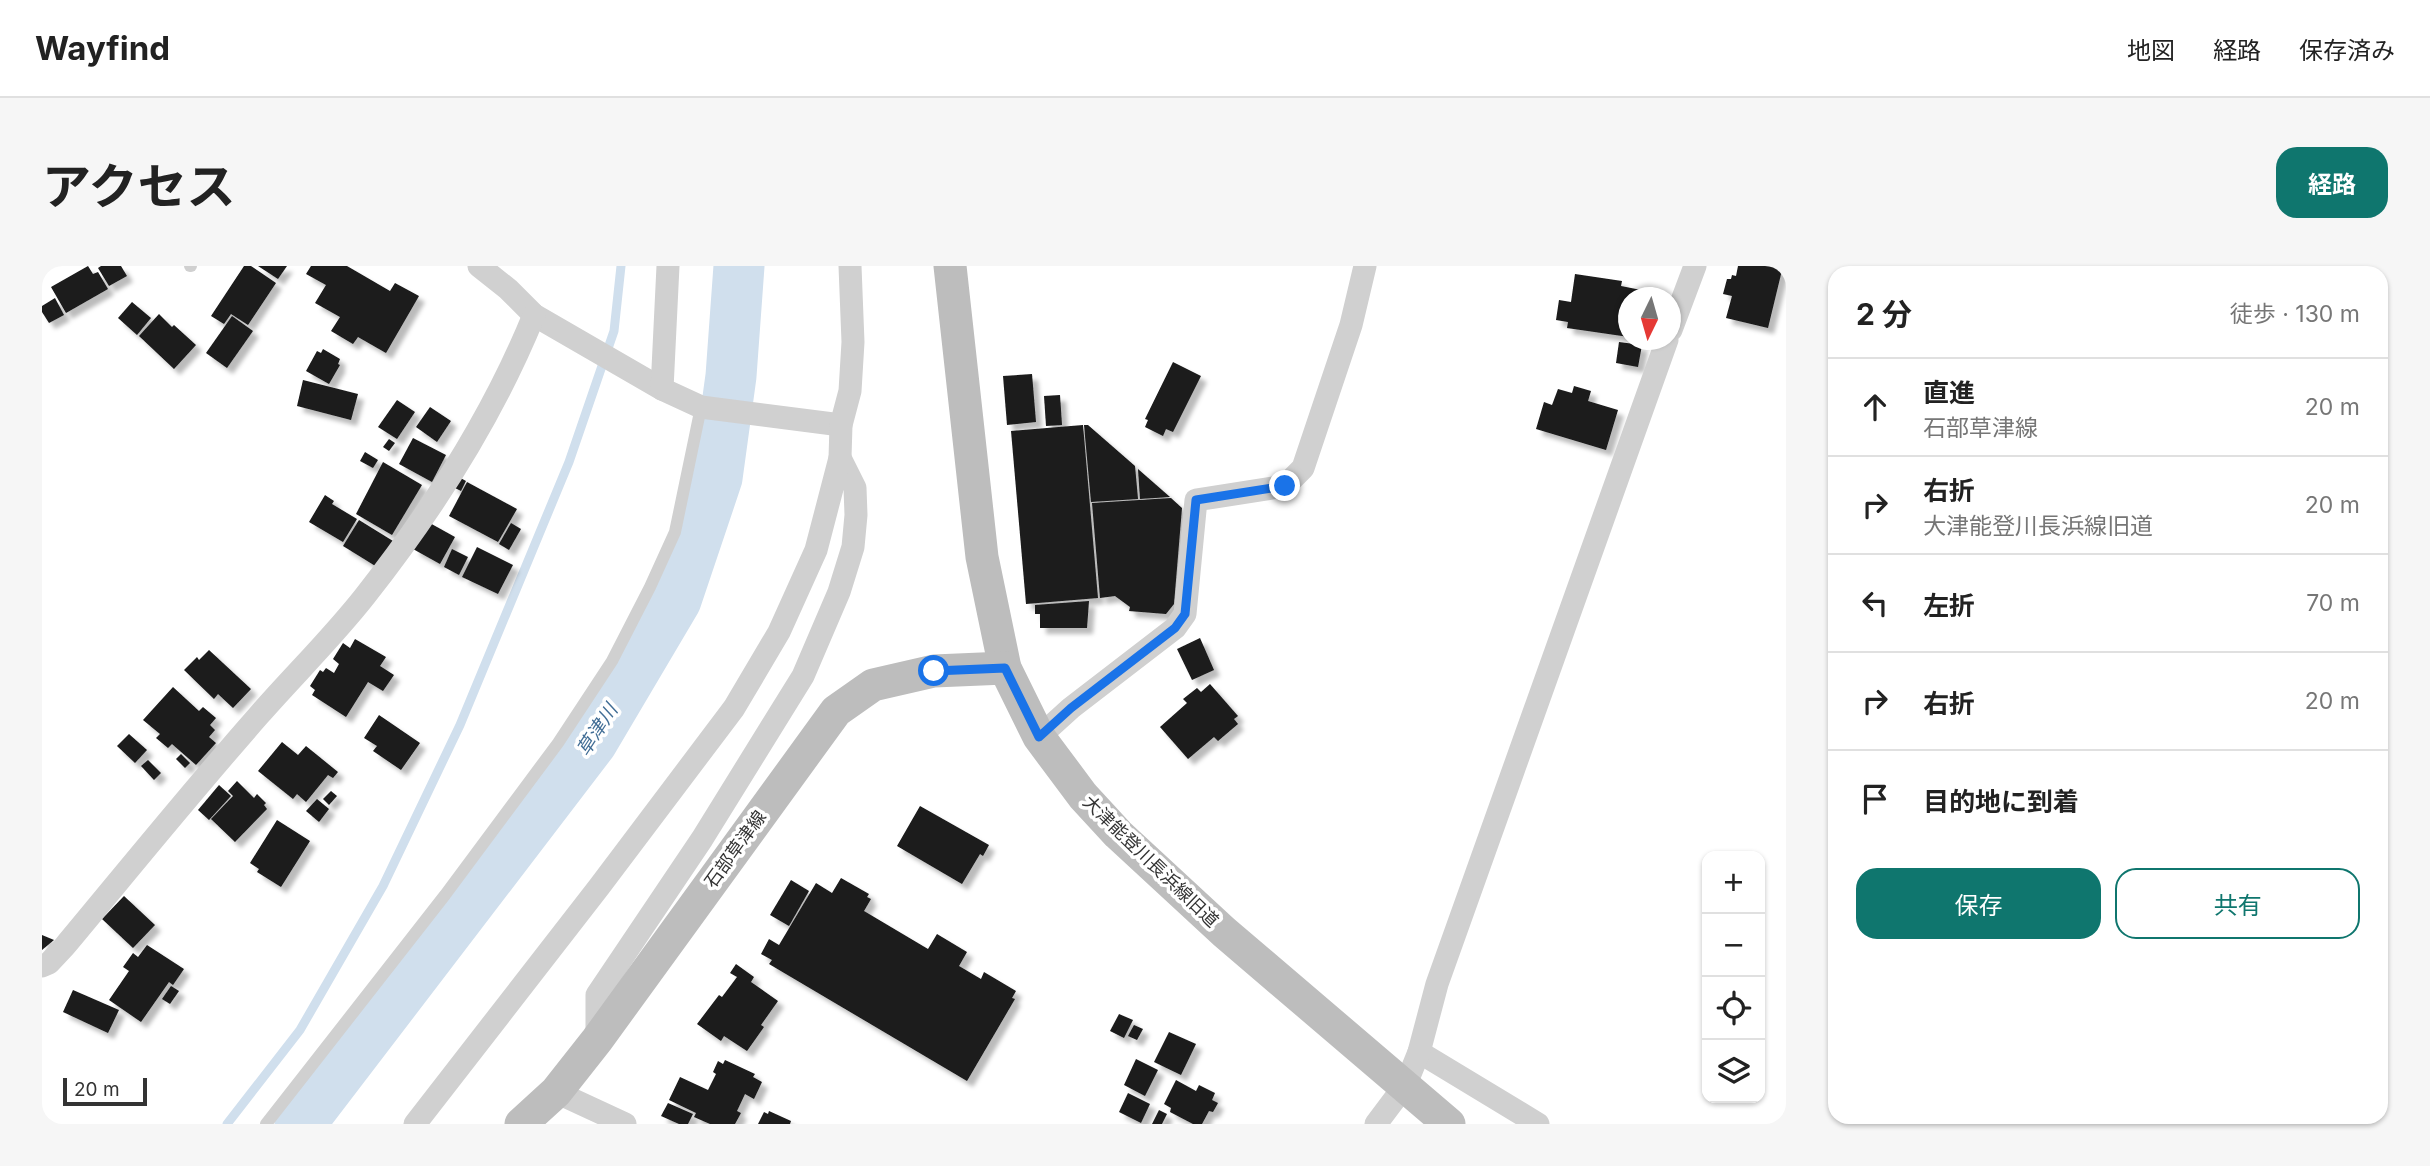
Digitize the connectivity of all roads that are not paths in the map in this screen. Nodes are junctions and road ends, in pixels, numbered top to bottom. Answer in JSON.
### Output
{"nodes":[{"id":1,"x":479,"y":266,"type":"edge"},
{"id":2,"x":668,"y":266,"type":"edge"},
{"id":3,"x":850,"y":266,"type":"edge"},
{"id":4,"x":950,"y":266,"type":"edge"},
{"id":5,"x":1365,"y":266,"type":"edge"},
{"id":6,"x":1695,"y":266,"type":"edge"},
{"id":7,"x":1681,"y":303,"type":"edge"},
{"id":8,"x":534,"y":315,"type":"junction"},
{"id":9,"x":1663,"y":350,"type":"edge"},
{"id":10,"x":662,"y":389,"type":"junction"},
{"id":11,"x":710,"y":409,"type":"junction"},
{"id":12,"x":841,"y":425,"type":"junction"},
{"id":13,"x":840,"y":458,"type":"junction"},
{"id":14,"x":1005,"y":668,"type":"junction"},
{"id":15,"x":1039,"y":737,"type":"junction"},
{"id":16,"x":42,"y":966,"type":"edge"},
{"id":17,"x":597,"y":1040,"type":"junction"},
{"id":18,"x":1419,"y":1052,"type":"junction"},
{"id":19,"x":1406,"y":1084,"type":"junction"},
{"id":20,"x":556,"y":1092,"type":"junction"},
{"id":21,"x":266,"y":1124,"type":"edge"},
{"id":22,"x":415,"y":1124,"type":"edge"},
{"id":23,"x":521,"y":1124,"type":"edge"},
{"id":24,"x":625,"y":1124,"type":"edge"},
{"id":25,"x":1376,"y":1124,"type":"edge"},
{"id":26,"x":1449,"y":1124,"type":"edge"},
{"id":27,"x":1538,"y":1124,"type":"edge"}],
"edges":[{"from":1,"to":8,"type":"street"},
{"from":2,"to":10,"type":"street"},
{"from":3,"to":12,"type":"street"},
{"from":4,"to":14,"type":"street","name":"大津能登川長浜線旧道"},
{"from":5,"to":15,"type":"street"},
{"from":6,"to":7,"type":"street"},
{"from":8,"to":10,"type":"street"},
{"from":8,"to":16,"type":"street"},
{"from":9,"to":18,"type":"street"},
{"from":10,"to":11,"type":"street"},
{"from":11,"to":12,"type":"street"},
{"from":11,"to":21,"type":"lane"},
{"from":12,"to":13,"type":"street"},
{"from":13,"to":17,"type":"street"},
{"from":13,"to":22,"type":"street"},
{"from":14,"to":15,"type":"street","name":"大津能登川長浜線旧道"},
{"from":14,"to":17,"type":"street","name":"石部草津線"},
{"from":15,"to":19,"type":"street","name":"大津能登川長浜線旧道"},
{"from":17,"to":20,"type":"street","name":"石部草津線"},
{"from":18,"to":19,"type":"street"},
{"from":18,"to":27,"type":"street"},
{"from":19,"to":25,"type":"street"},
{"from":19,"to":26,"type":"street","name":"大津能登川長浜線旧道"},
{"from":20,"to":23,"type":"street","name":"石部草津線"},
{"from":20,"to":24,"type":"street"}]}
